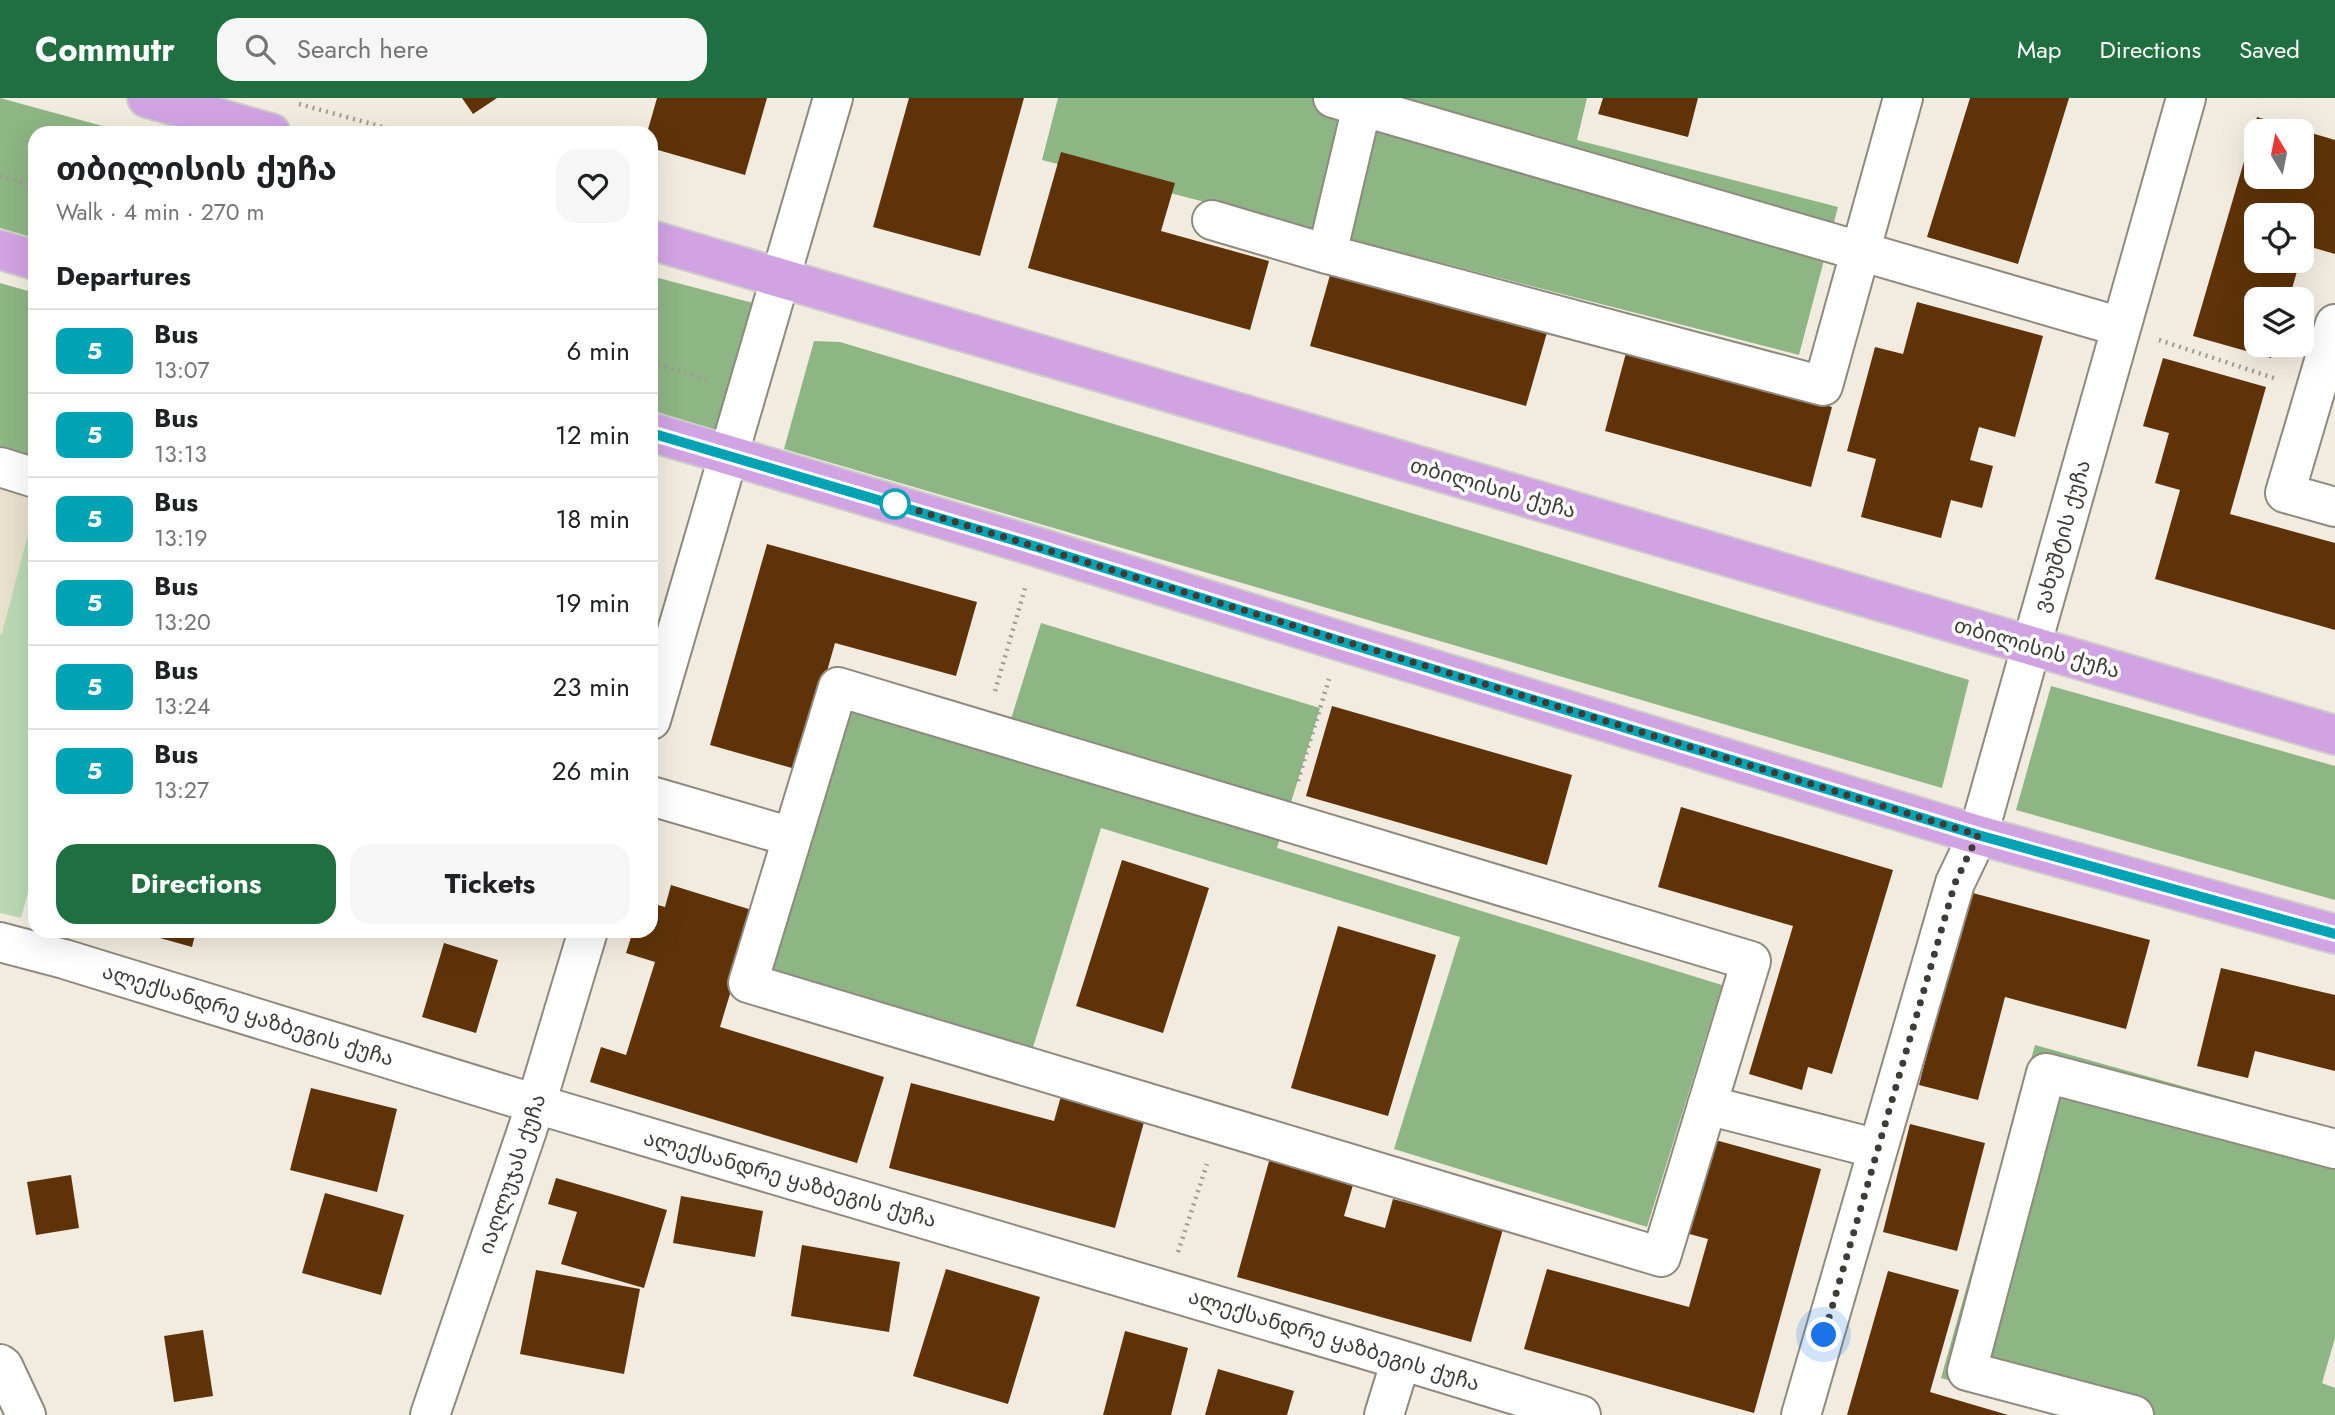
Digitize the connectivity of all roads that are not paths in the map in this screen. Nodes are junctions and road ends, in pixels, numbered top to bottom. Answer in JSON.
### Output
{"nodes":[{"id":1,"x":147,"y":98,"type":"edge"},
{"id":2,"x":832,"y":98,"type":"edge"},
{"id":3,"x":1903,"y":98,"type":"edge"},
{"id":4,"x":2186,"y":98,"type":"edge"},
{"id":5,"x":1348,"y":102,"type":"edge"},
{"id":6,"x":246,"y":126,"type":"edge"},
{"id":7,"x":1212,"y":219,"type":"dead end"},
{"id":8,"x":658,"y":242,"type":"edge"},
{"id":9,"x":0,"y":250,"type":"edge"},
{"id":10,"x":1861,"y":252,"type":"junction"},
{"id":11,"x":1327,"y":254,"type":"junction"},
{"id":12,"x":28,"y":258,"type":"edge"},
{"id":13,"x":780,"y":276,"type":"junction"},
{"id":14,"x":2335,"y":324,"type":"edge"},
{"id":15,"x":2121,"y":327,"type":"junction"},
{"id":16,"x":658,"y":434,"type":"edge"},
{"id":17,"x":728,"y":454,"type":"junction"},
{"id":18,"x":0,"y":467,"type":"edge"},
{"id":19,"x":28,"y":476,"type":"edge"},
{"id":20,"x":2335,"y":507,"type":"edge"},
{"id":21,"x":2031,"y":647,"type":"junction"},
{"id":22,"x":658,"y":696,"type":"edge"},
{"id":23,"x":2335,"y":735,"type":"edge"},
{"id":24,"x":658,"y":798,"type":"edge"},
{"id":25,"x":1978,"y":835,"type":"junction"},
{"id":26,"x":792,"y":837,"type":"junction"},
{"id":27,"x":2335,"y":934,"type":"edge"},
{"id":28,"x":586,"y":938,"type":"edge"},
{"id":29,"x":0,"y":942,"type":"edge"},
{"id":30,"x":536,"y":1104,"type":"junction"},
{"id":31,"x":1707,"y":1105,"type":"junction"},
{"id":32,"x":1878,"y":1149,"type":"junction"},
{"id":33,"x":2335,"y":1149,"type":"edge"},
{"id":34,"x":1401,"y":1360,"type":"junction"},
{"id":35,"x":0,"y":1364,"type":"edge"},
{"id":36,"x":26,"y":1415,"type":"edge"},
{"id":37,"x":430,"y":1415,"type":"edge"},
{"id":38,"x":1384,"y":1415,"type":"edge"},
{"id":39,"x":1581,"y":1415,"type":"edge"},
{"id":40,"x":1801,"y":1415,"type":"edge"},
{"id":41,"x":2134,"y":1415,"type":"edge"}],
"edges":[{"from":1,"to":6,"type":"main road"},
{"from":2,"to":13,"type":"street"},
{"from":3,"to":10,"type":"street"},
{"from":4,"to":15,"type":"street","name":"ვახუშტის ქუჩა"},
{"from":5,"to":10,"type":"street"},
{"from":5,"to":11,"type":"street"},
{"from":7,"to":11,"type":"street"},
{"from":8,"to":13,"type":"main road","name":"თბილისის ქუჩა"},
{"from":9,"to":12,"type":"main road"},
{"from":10,"to":11,"type":"street"},
{"from":10,"to":15,"type":"street"},
{"from":13,"to":17,"type":"street"},
{"from":13,"to":21,"type":"main road","name":"თბილისის ქუჩა"},
{"from":14,"to":20,"type":"street"},
{"from":15,"to":21,"type":"street","name":"ვახუშტის ქუჩა"},
{"from":16,"to":17,"type":"main road"},
{"from":17,"to":22,"type":"street"},
{"from":17,"to":25,"type":"main road"},
{"from":18,"to":19,"type":"street"},
{"from":21,"to":23,"type":"main road","name":"თბილისის ქუჩა"},
{"from":21,"to":25,"type":"street","name":"ვახუშტის ქუჩა"},
{"from":24,"to":26,"type":"street"},
{"from":25,"to":27,"type":"main road"},
{"from":25,"to":32,"type":"street","name":"ვახუშტის ქუჩა"},
{"from":26,"to":31,"type":"street"},
{"from":26,"to":31,"type":"street"},
{"from":28,"to":30,"type":"street","name":"იაღლუჯას ქუჩა"},
{"from":29,"to":30,"type":"street","name":"ალექსანდრე ყაზბეგის ქუჩა"},
{"from":30,"to":34,"type":"street","name":"ალექსანდრე ყაზბეგის ქუჩა"},
{"from":30,"to":37,"type":"street","name":"იაღლუჯას ქუჩა"},
{"from":31,"to":32,"type":"street"},
{"from":32,"to":40,"type":"street","name":"ვახუშტის ქუჩა"},
{"from":33,"to":41,"type":"street"},
{"from":34,"to":38,"type":"street"},
{"from":34,"to":39,"type":"street","name":"ალექსანდრე ყაზბეგის ქუჩა"},
{"from":35,"to":36,"type":"street"}]}
